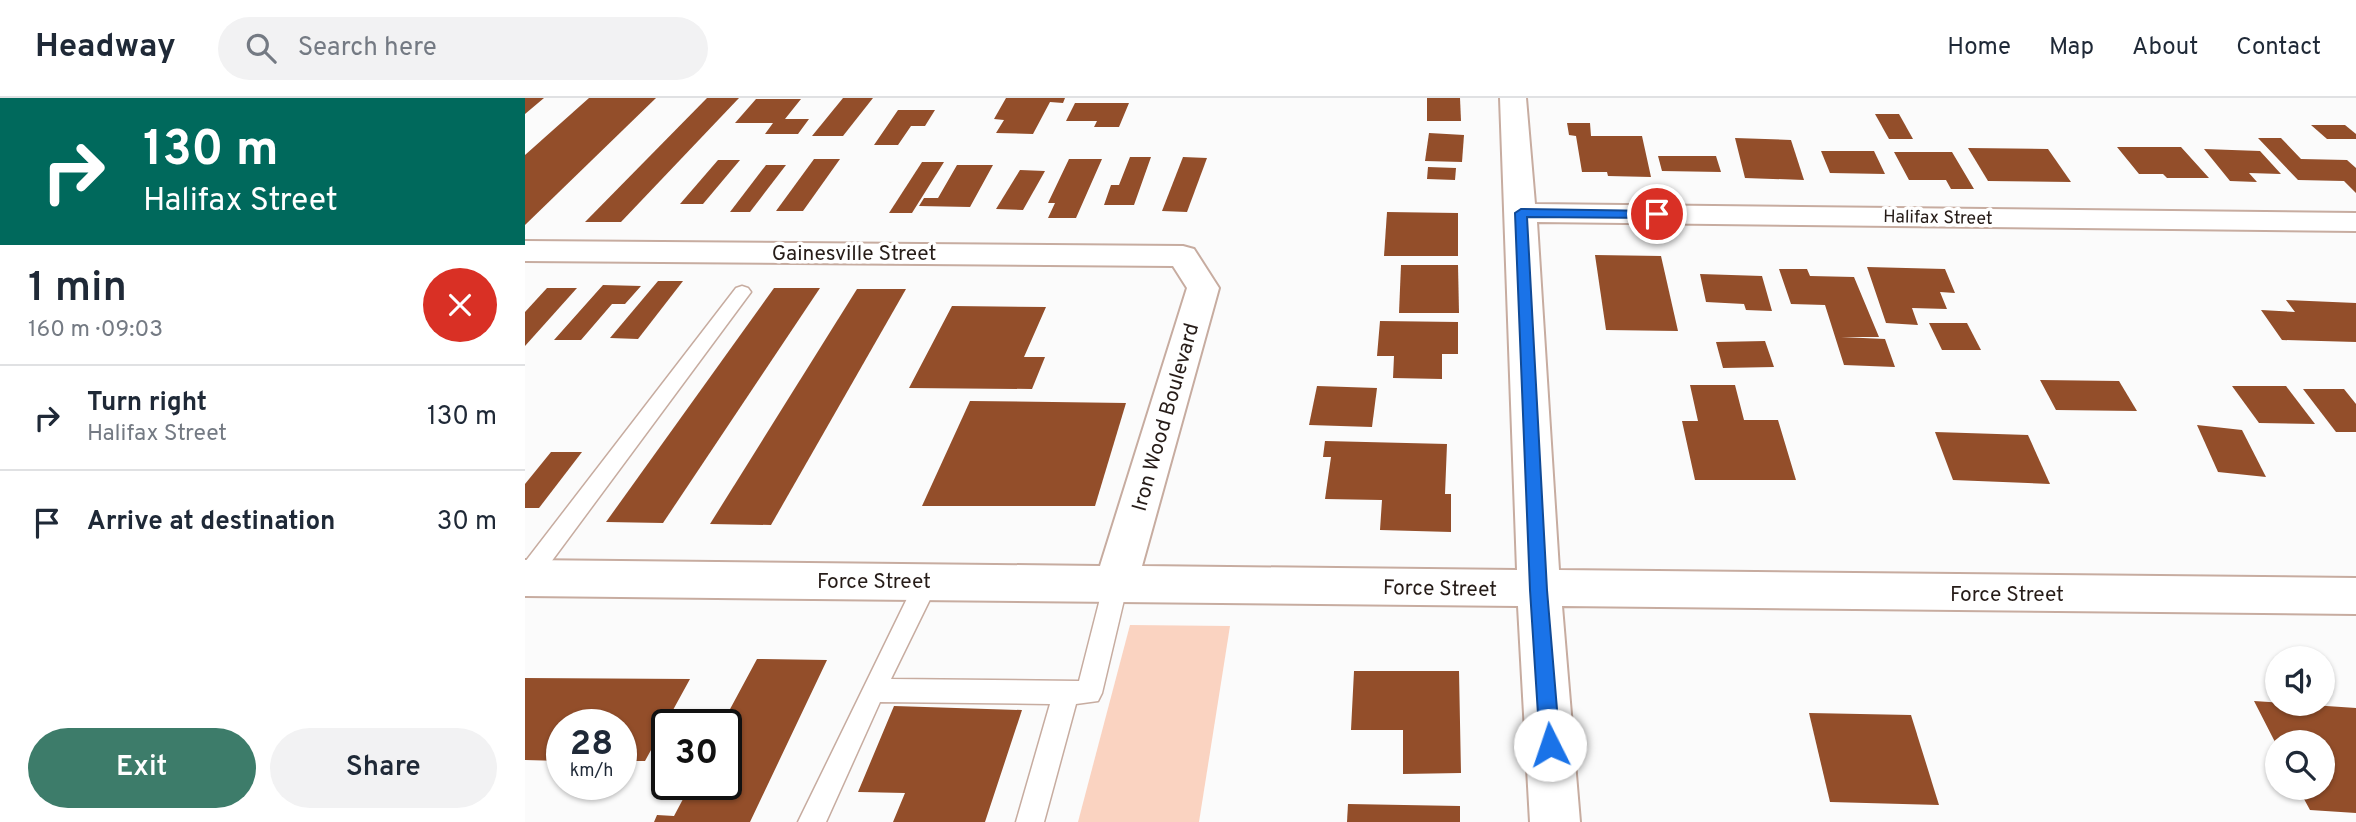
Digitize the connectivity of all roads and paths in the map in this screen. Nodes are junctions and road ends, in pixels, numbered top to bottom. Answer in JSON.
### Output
{"nodes":[{"id":1,"x":1513,"y":98,"type":"edge"},
{"id":2,"x":1521,"y":213,"type":"junction"},
{"id":3,"x":2356,"y":222,"type":"edge"},
{"id":4,"x":525,"y":251,"type":"edge"},
{"id":5,"x":1183,"y":256,"type":"joint"},
{"id":6,"x":742,"y":292,"type":"dead end"},
{"id":7,"x":526,"y":578,"type":"edge"},
{"id":8,"x":927,"y":581,"type":"junction"},
{"id":9,"x":1116,"y":583,"type":"junction"},
{"id":10,"x":1539,"y":590,"type":"junction"},
{"id":11,"x":2356,"y":596,"type":"edge"},
{"id":12,"x":873,"y":690,"type":"junction"},
{"id":13,"x":1066,"y":693,"type":"junction"},
{"id":14,"x":812,"y":822,"type":"edge"},
{"id":15,"x":1030,"y":822,"type":"edge"},
{"id":16,"x":1555,"y":822,"type":"edge"}],
"edges":[{"from":1,"to":2,"type":"street"},
{"from":2,"to":3,"type":"street","name":"Halifax Street"},
{"from":2,"to":10,"type":"street"},
{"from":4,"to":5,"type":"street","name":"Gainesville Street"},
{"from":5,"to":9,"type":"street","name":"Iron Wood Boulevard"},
{"from":6,"to":7,"type":"lane"},
{"from":7,"to":8,"type":"street","name":"Force Street"},
{"from":8,"to":9,"type":"street","name":"Force Street"},
{"from":8,"to":12,"type":"lane"},
{"from":9,"to":10,"type":"street","name":"Force Street"},
{"from":9,"to":13,"type":"lane"},
{"from":10,"to":11,"type":"street","name":"Force Street"},
{"from":10,"to":16,"type":"street"},
{"from":12,"to":13,"type":"lane"},
{"from":12,"to":14,"type":"lane"},
{"from":13,"to":15,"type":"lane"}]}
